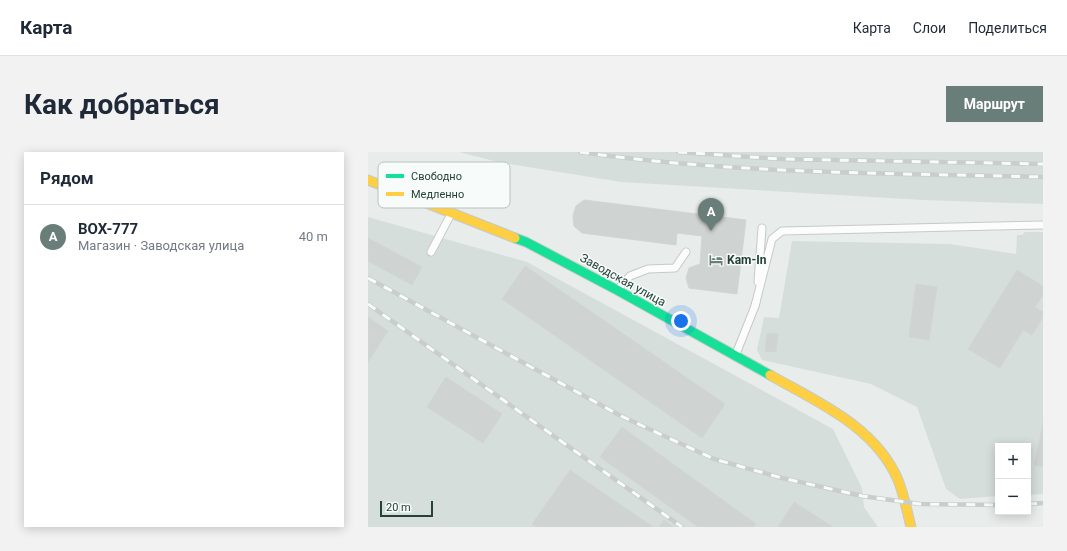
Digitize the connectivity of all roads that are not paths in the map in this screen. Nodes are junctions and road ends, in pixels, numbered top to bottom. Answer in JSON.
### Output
{"nodes":[{"id":1,"x":368,"y":180,"type":"edge"},
{"id":2,"x":378,"y":184,"type":"edge"},
{"id":3,"x":442,"y":208,"type":"edge"},
{"id":4,"x":452,"y":212,"type":"junction"},
{"id":5,"x":1043,"y":225,"type":"edge"},
{"id":6,"x":762,"y":228,"type":"dead end"},
{"id":7,"x":431,"y":252,"type":"dead end"},
{"id":8,"x":686,"y":252,"type":"dead end"},
{"id":9,"x":617,"y":290,"type":"junction"},
{"id":10,"x":755,"y":306,"type":"junction"},
{"id":11,"x":735,"y":356,"type":"junction"},
{"id":12,"x":911,"y":527,"type":"edge"}],
"edges":[{"from":1,"to":2,"type":"main road","name":"Заводская улица"},
{"from":3,"to":4,"type":"main road","name":"Заводская улица"},
{"from":4,"to":7,"type":"lane"},
{"from":4,"to":9,"type":"main road","name":"Заводская улица"},
{"from":5,"to":10,"type":"lane"},
{"from":6,"to":10,"type":"lane"},
{"from":8,"to":9,"type":"lane"},
{"from":9,"to":11,"type":"main road","name":"Заводская улица"},
{"from":10,"to":11,"type":"lane"},
{"from":11,"to":12,"type":"main road","name":"Заводская улица"}]}
